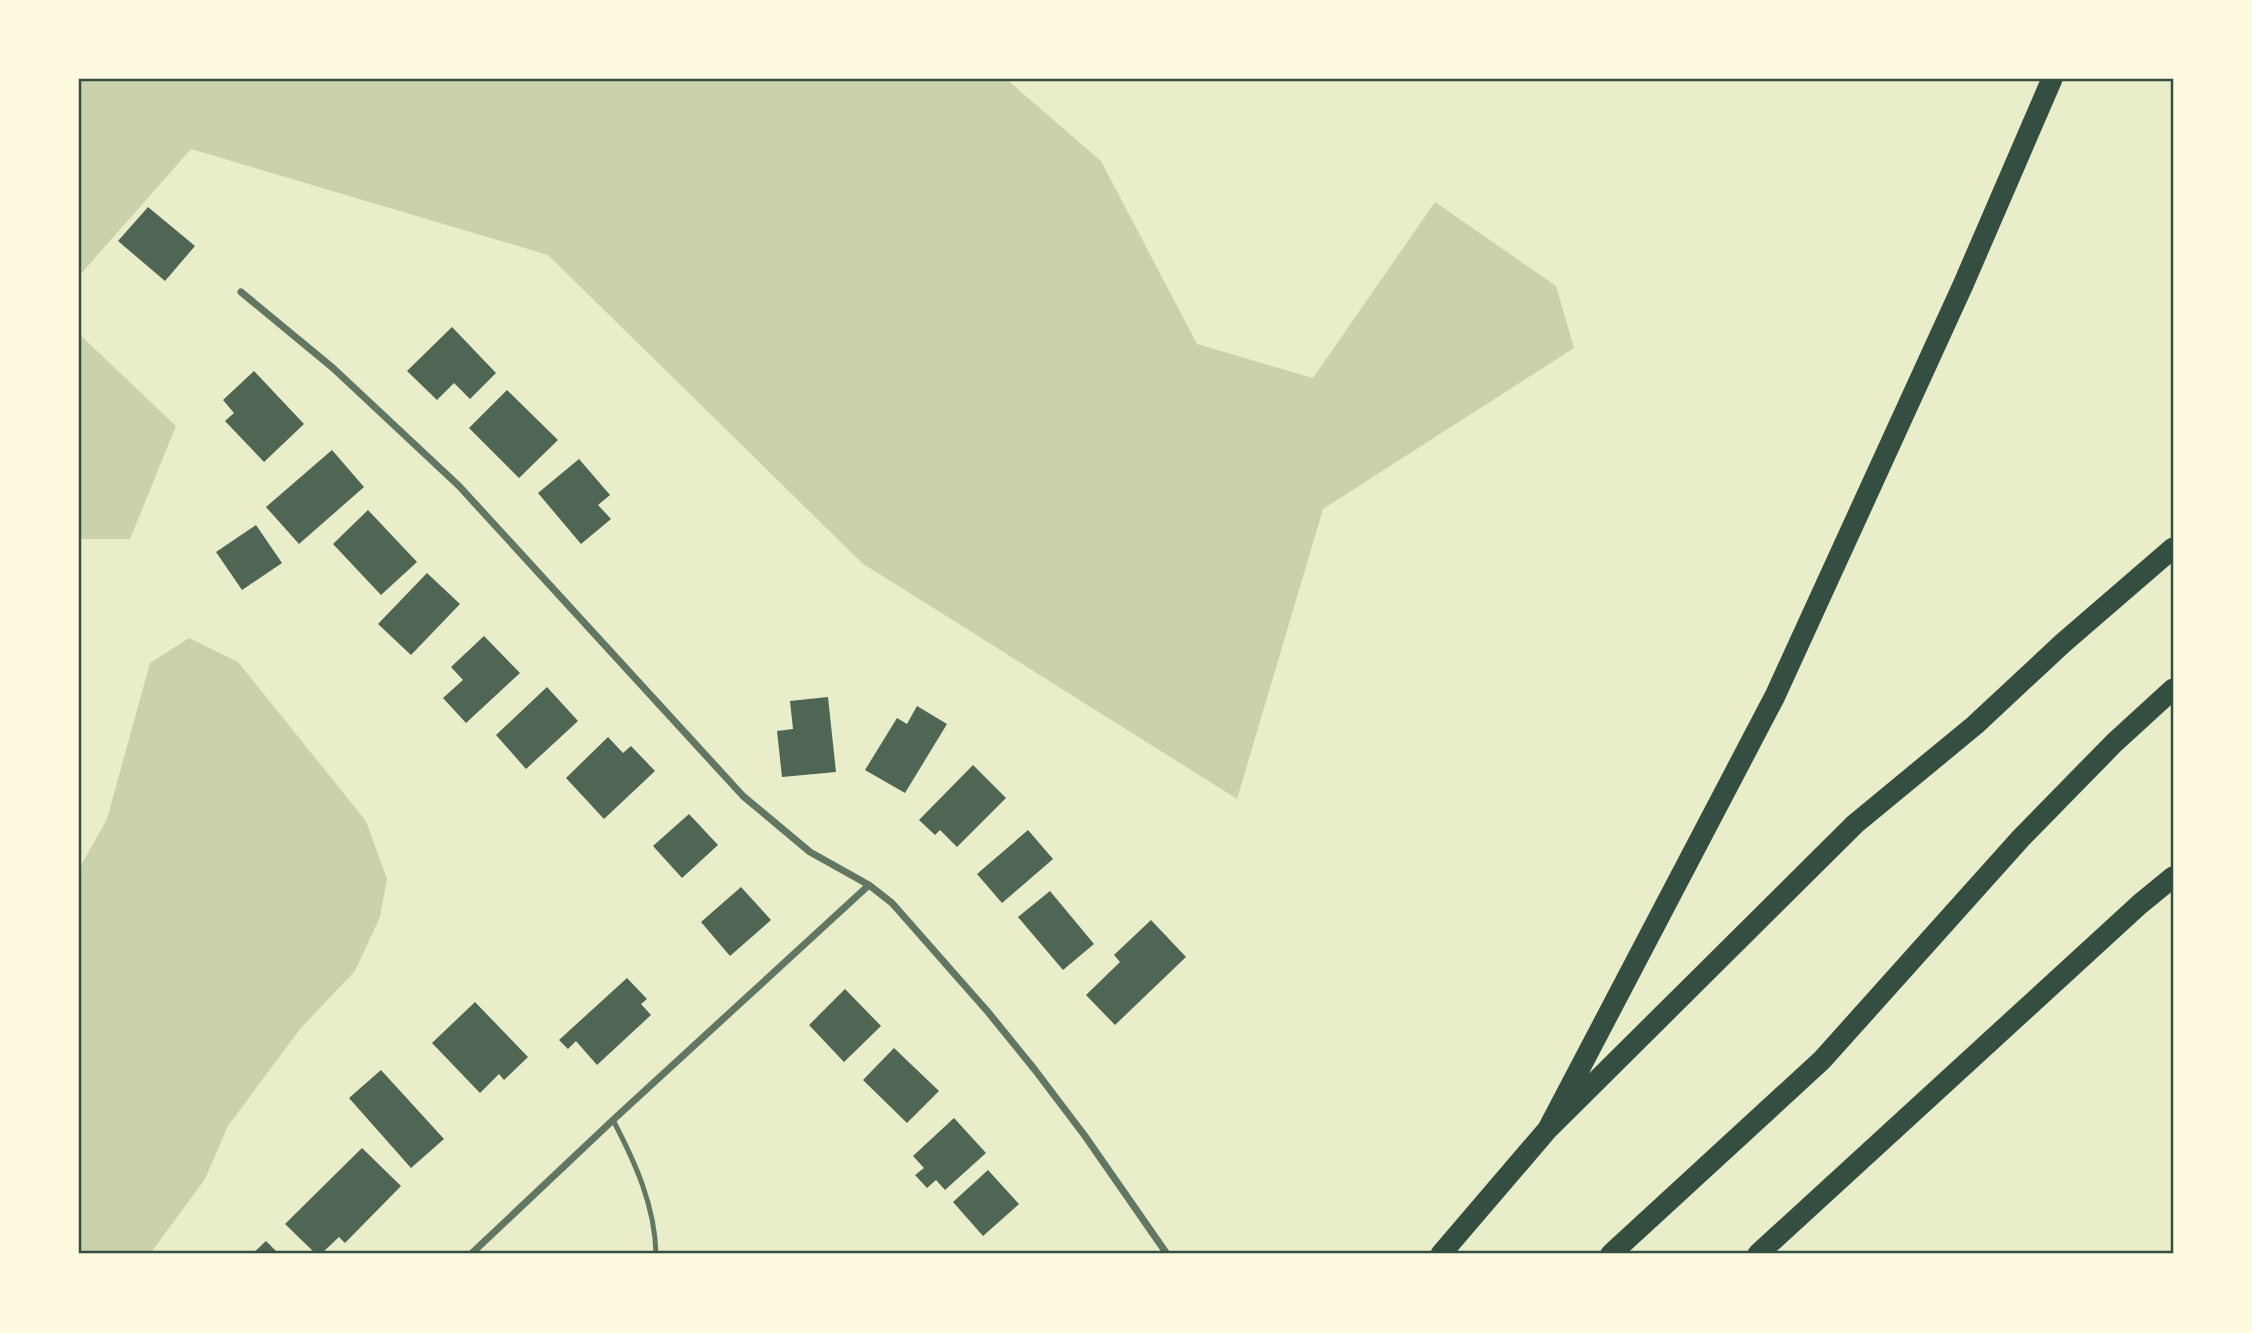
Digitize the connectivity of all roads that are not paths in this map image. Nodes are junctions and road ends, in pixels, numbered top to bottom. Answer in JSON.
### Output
{"nodes":[{"id":1,"x":2052,"y":79,"type":"edge"},
{"id":2,"x":241,"y":292,"type":"dead end"},
{"id":3,"x":2173,"y":548,"type":"edge"},
{"id":4,"x":2173,"y":689,"type":"edge"},
{"id":5,"x":2173,"y":877,"type":"edge"},
{"id":6,"x":869,"y":885,"type":"junction"},
{"id":7,"x":612,"y":1120,"type":"junction"},
{"id":8,"x":1548,"y":1129,"type":"junction"},
{"id":9,"x":471,"y":1254,"type":"edge"},
{"id":10,"x":656,"y":1254,"type":"edge"},
{"id":11,"x":1167,"y":1254,"type":"edge"},
{"id":12,"x":1441,"y":1254,"type":"edge"},
{"id":13,"x":1611,"y":1254,"type":"edge"},
{"id":14,"x":1758,"y":1254,"type":"edge"}],
"edges":[{"from":1,"to":8,"type":"highway"},
{"from":2,"to":6,"type":"street"},
{"from":3,"to":8,"type":"highway"},
{"from":4,"to":13,"type":"highway"},
{"from":5,"to":14,"type":"highway"},
{"from":6,"to":7,"type":"street"},
{"from":6,"to":11,"type":"street"},
{"from":7,"to":9,"type":"street"},
{"from":7,"to":10,"type":"lane"},
{"from":8,"to":12,"type":"highway"}]}
